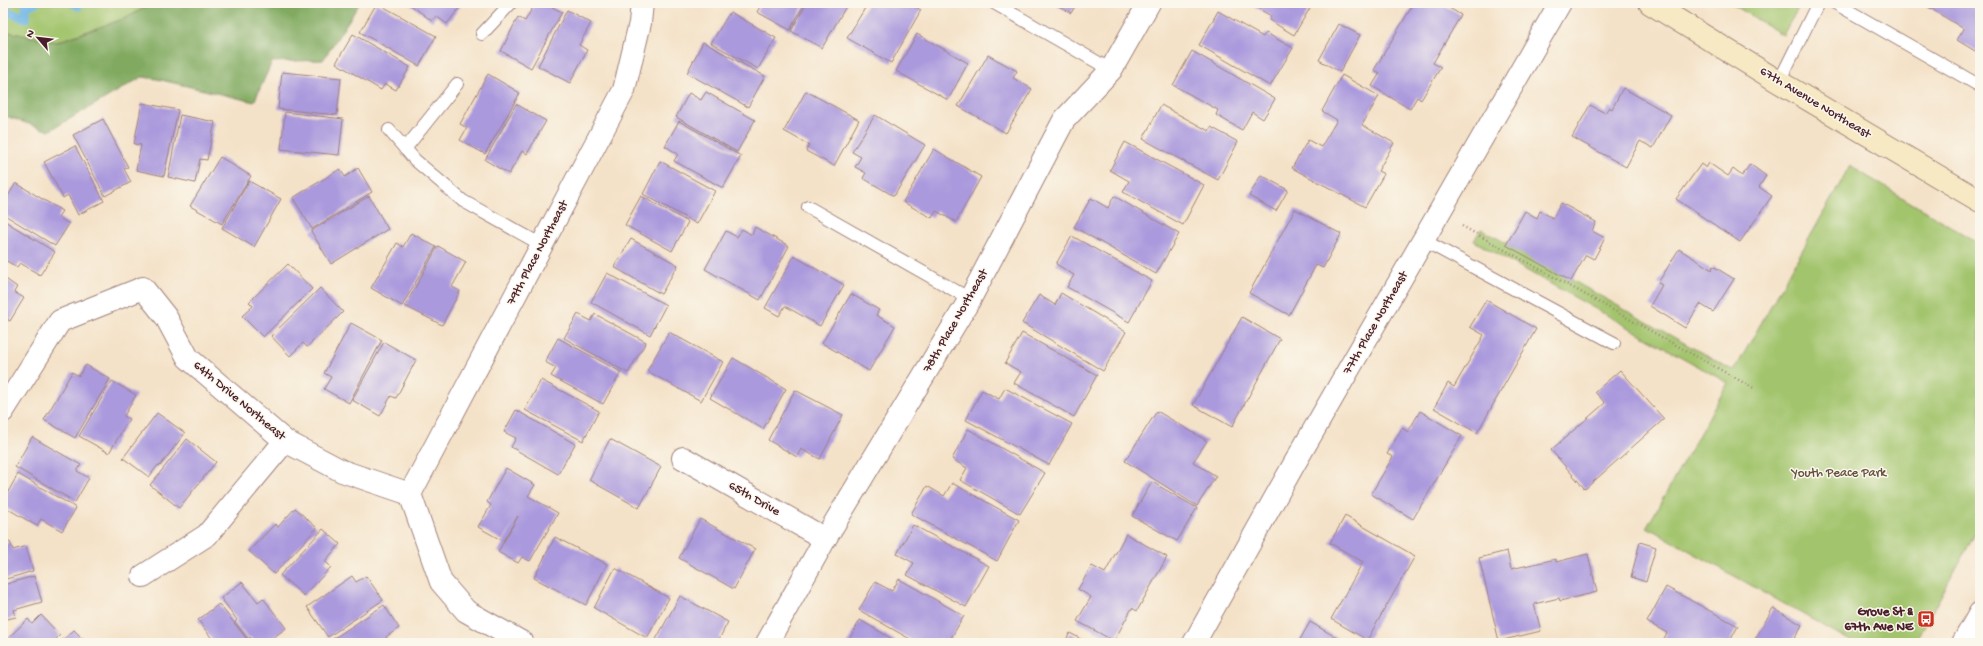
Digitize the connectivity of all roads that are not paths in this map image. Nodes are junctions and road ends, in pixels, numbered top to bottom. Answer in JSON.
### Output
{"nodes":[{"id":1,"x":511,"y":3,"type":"edge"},
{"id":2,"x":642,"y":3,"type":"edge"},
{"id":3,"x":994,"y":3,"type":"edge"},
{"id":4,"x":1149,"y":3,"type":"edge"},
{"id":5,"x":1560,"y":3,"type":"edge"},
{"id":6,"x":1650,"y":3,"type":"edge"},
{"id":7,"x":1818,"y":3,"type":"edge"},
{"id":8,"x":1835,"y":3,"type":"edge"},
{"id":9,"x":482,"y":34,"type":"dead end"},
{"id":10,"x":1111,"y":70,"type":"junction"},
{"id":11,"x":1779,"y":82,"type":"junction"},
{"id":12,"x":457,"y":84,"type":"dead end"},
{"id":13,"x":1980,"y":86,"type":"edge"},
{"id":14,"x":389,"y":130,"type":"dead end"},
{"id":15,"x":405,"y":149,"type":"junction"},
{"id":16,"x":1980,"y":201,"type":"edge"},
{"id":17,"x":808,"y":207,"type":"dead end"},
{"id":18,"x":1423,"y":240,"type":"junction"},
{"id":19,"x":542,"y":245,"type":"junction"},
{"id":20,"x":970,"y":299,"type":"junction"},
{"id":21,"x":1614,"y":343,"type":"dead end"},
{"id":22,"x":3,"y":411,"type":"edge"},
{"id":23,"x":285,"y":441,"type":"junction"},
{"id":24,"x":683,"y":458,"type":"dead end"},
{"id":25,"x":410,"y":494,"type":"junction"},
{"id":26,"x":825,"y":539,"type":"junction"},
{"id":27,"x":143,"y":576,"type":"dead end"},
{"id":28,"x":1980,"y":613,"type":"edge"},
{"id":29,"x":523,"y":643,"type":"edge"},
{"id":30,"x":767,"y":643,"type":"edge"},
{"id":31,"x":1194,"y":643,"type":"edge"},
{"id":32,"x":1963,"y":643,"type":"edge"}],
"edges":[{"from":1,"to":9,"type":"lane"},
{"from":2,"to":19,"type":"street","name":"79th Place Northeast"},
{"from":3,"to":10,"type":"lane"},
{"from":4,"to":10,"type":"street","name":"78th Place Northeast"},
{"from":5,"to":18,"type":"street","name":"77th Place Northeast"},
{"from":6,"to":11,"type":"main road","name":"67th Avenue Northeast"},
{"from":7,"to":11,"type":"lane"},
{"from":8,"to":13,"type":"lane"},
{"from":10,"to":20,"type":"street","name":"78th Place Northeast"},
{"from":11,"to":16,"type":"main road","name":"67th Avenue Northeast"},
{"from":12,"to":15,"type":"lane"},
{"from":14,"to":15,"type":"lane"},
{"from":15,"to":19,"type":"lane"},
{"from":17,"to":20,"type":"lane"},
{"from":18,"to":21,"type":"lane"},
{"from":18,"to":31,"type":"street","name":"77th Place Northeast"},
{"from":19,"to":25,"type":"street","name":"79th Place Northeast"},
{"from":20,"to":26,"type":"street","name":"78th Place Northeast"},
{"from":22,"to":23,"type":"street","name":"64th Drive Northeast"},
{"from":23,"to":25,"type":"street","name":"64th Drive Northeast"},
{"from":23,"to":27,"type":"street"},
{"from":24,"to":26,"type":"street","name":"65th Drive"},
{"from":25,"to":29,"type":"street"},
{"from":26,"to":30,"type":"street","name":"78th Place Northeast"},
{"from":28,"to":32,"type":"street"}]}
